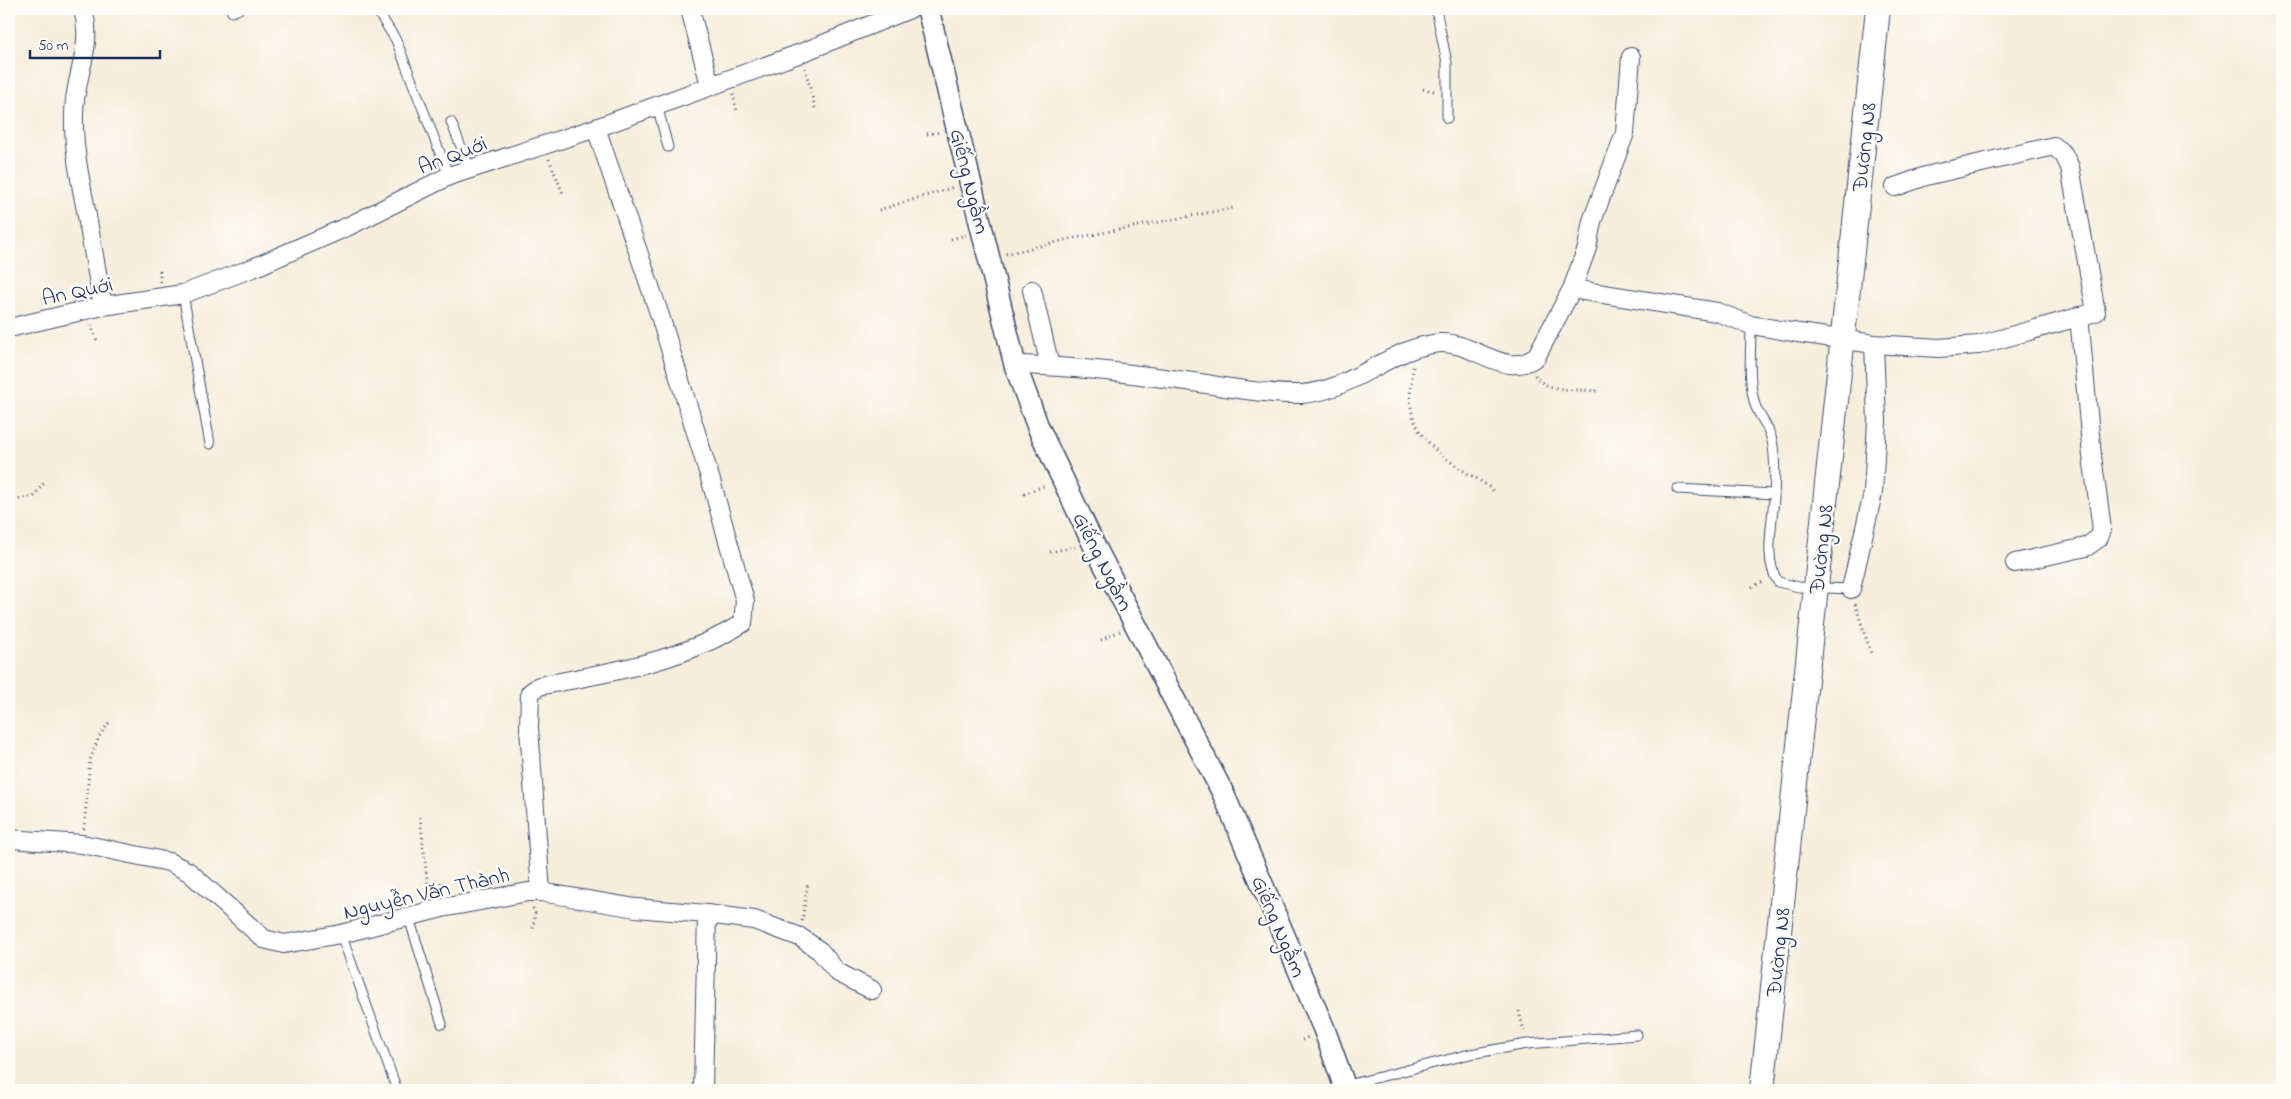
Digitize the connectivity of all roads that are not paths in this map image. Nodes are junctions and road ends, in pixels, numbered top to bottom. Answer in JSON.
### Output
{"nodes":[{"id":1,"x":83,"y":9,"type":"edge"},
{"id":2,"x":376,"y":9,"type":"edge"},
{"id":3,"x":690,"y":9,"type":"edge"},
{"id":4,"x":910,"y":9,"type":"edge"},
{"id":5,"x":928,"y":9,"type":"edge"},
{"id":6,"x":1436,"y":9,"type":"edge"},
{"id":7,"x":1878,"y":9,"type":"edge"},
{"id":8,"x":1630,"y":57,"type":"dead end"},
{"id":9,"x":710,"y":85,"type":"junction"},
{"id":10,"x":657,"y":105,"type":"junction"},
{"id":11,"x":1447,"y":118,"type":"dead end"},
{"id":12,"x":451,"y":122,"type":"dead end"},
{"id":13,"x":596,"y":128,"type":"junction"},
{"id":14,"x":668,"y":147,"type":"dead end"},
{"id":15,"x":470,"y":169,"type":"junction"},
{"id":16,"x":449,"y":176,"type":"junction"},
{"id":17,"x":1895,"y":188,"type":"dead end"},
{"id":18,"x":1572,"y":289,"type":"junction"},
{"id":19,"x":1032,"y":290,"type":"dead end"},
{"id":20,"x":183,"y":294,"type":"junction"},
{"id":21,"x":103,"y":306,"type":"junction"},
{"id":22,"x":2079,"y":316,"type":"junction"},
{"id":23,"x":1751,"y":325,"type":"junction"},
{"id":24,"x":9,"y":328,"type":"edge"},
{"id":25,"x":1842,"y":339,"type":"junction"},
{"id":26,"x":1874,"y":344,"type":"junction"},
{"id":27,"x":1015,"y":365,"type":"junction"},
{"id":28,"x":1050,"y":366,"type":"junction"},
{"id":29,"x":210,"y":444,"type":"dead end"},
{"id":30,"x":1678,"y":489,"type":"dead end"},
{"id":31,"x":1774,"y":494,"type":"junction"},
{"id":32,"x":2015,"y":563,"type":"dead end"},
{"id":33,"x":1816,"y":588,"type":"junction"},
{"id":34,"x":1851,"y":589,"type":"joint"},
{"id":35,"x":9,"y":839,"type":"edge"},
{"id":36,"x":541,"y":892,"type":"junction"},
{"id":37,"x":707,"y":914,"type":"junction"},
{"id":38,"x":409,"y":918,"type":"junction"},
{"id":39,"x":341,"y":934,"type":"junction"},
{"id":40,"x":872,"y":990,"type":"dead end"},
{"id":41,"x":442,"y":1024,"type":"dead end"},
{"id":42,"x":1637,"y":1034,"type":"dead end"},
{"id":43,"x":704,"y":1088,"type":"edge"},
{"id":44,"x":1345,"y":1088,"type":"edge"},
{"id":45,"x":397,"y":1090,"type":"edge"},
{"id":46,"x":1762,"y":1090,"type":"edge"}],
"edges":[{"from":1,"to":21,"type":"street"},
{"from":2,"to":16,"type":"lane"},
{"from":3,"to":9,"type":"street"},
{"from":4,"to":9,"type":"street","name":"An Quới"},
{"from":5,"to":27,"type":"street","name":"Giếng Ngầm"},
{"from":6,"to":11,"type":"lane"},
{"from":7,"to":25,"type":"main road","name":"Đường N8"},
{"from":8,"to":18,"type":"street"},
{"from":9,"to":10,"type":"street","name":"An Quới"},
{"from":10,"to":13,"type":"street","name":"An Quới"},
{"from":10,"to":14,"type":"lane"},
{"from":12,"to":15,"type":"lane"},
{"from":13,"to":15,"type":"street","name":"An Quới"},
{"from":13,"to":36,"type":"street"},
{"from":15,"to":16,"type":"street","name":"An Quới"},
{"from":16,"to":20,"type":"street","name":"An Quới"},
{"from":17,"to":22,"type":"street"},
{"from":18,"to":23,"type":"street"},
{"from":18,"to":28,"type":"street"},
{"from":19,"to":28,"type":"street"},
{"from":20,"to":21,"type":"street","name":"An Quới"},
{"from":20,"to":29,"type":"lane"},
{"from":21,"to":24,"type":"street","name":"An Quới"},
{"from":22,"to":26,"type":"street"},
{"from":22,"to":32,"type":"street"},
{"from":23,"to":25,"type":"street"},
{"from":23,"to":31,"type":"lane"},
{"from":25,"to":26,"type":"street"},
{"from":25,"to":33,"type":"main road","name":"Đường N8"},
{"from":26,"to":34,"type":"street"},
{"from":27,"to":28,"type":"street"},
{"from":27,"to":44,"type":"street","name":"Giếng Ngầm"},
{"from":30,"to":31,"type":"lane"},
{"from":31,"to":33,"type":"lane"},
{"from":33,"to":34,"type":"lane"},
{"from":33,"to":46,"type":"main road","name":"Đường N8"},
{"from":35,"to":39,"type":"street","name":"Nguyễn Văn Thành"},
{"from":36,"to":37,"type":"street","name":"Nguyễn Văn Thành"},
{"from":36,"to":38,"type":"street","name":"Nguyễn Văn Thành"},
{"from":37,"to":40,"type":"street","name":"Nguyễn Văn Thành"},
{"from":37,"to":43,"type":"street"},
{"from":38,"to":39,"type":"street","name":"Nguyễn Văn Thành"},
{"from":38,"to":41,"type":"lane"},
{"from":39,"to":45,"type":"lane"},
{"from":42,"to":44,"type":"lane"}]}
